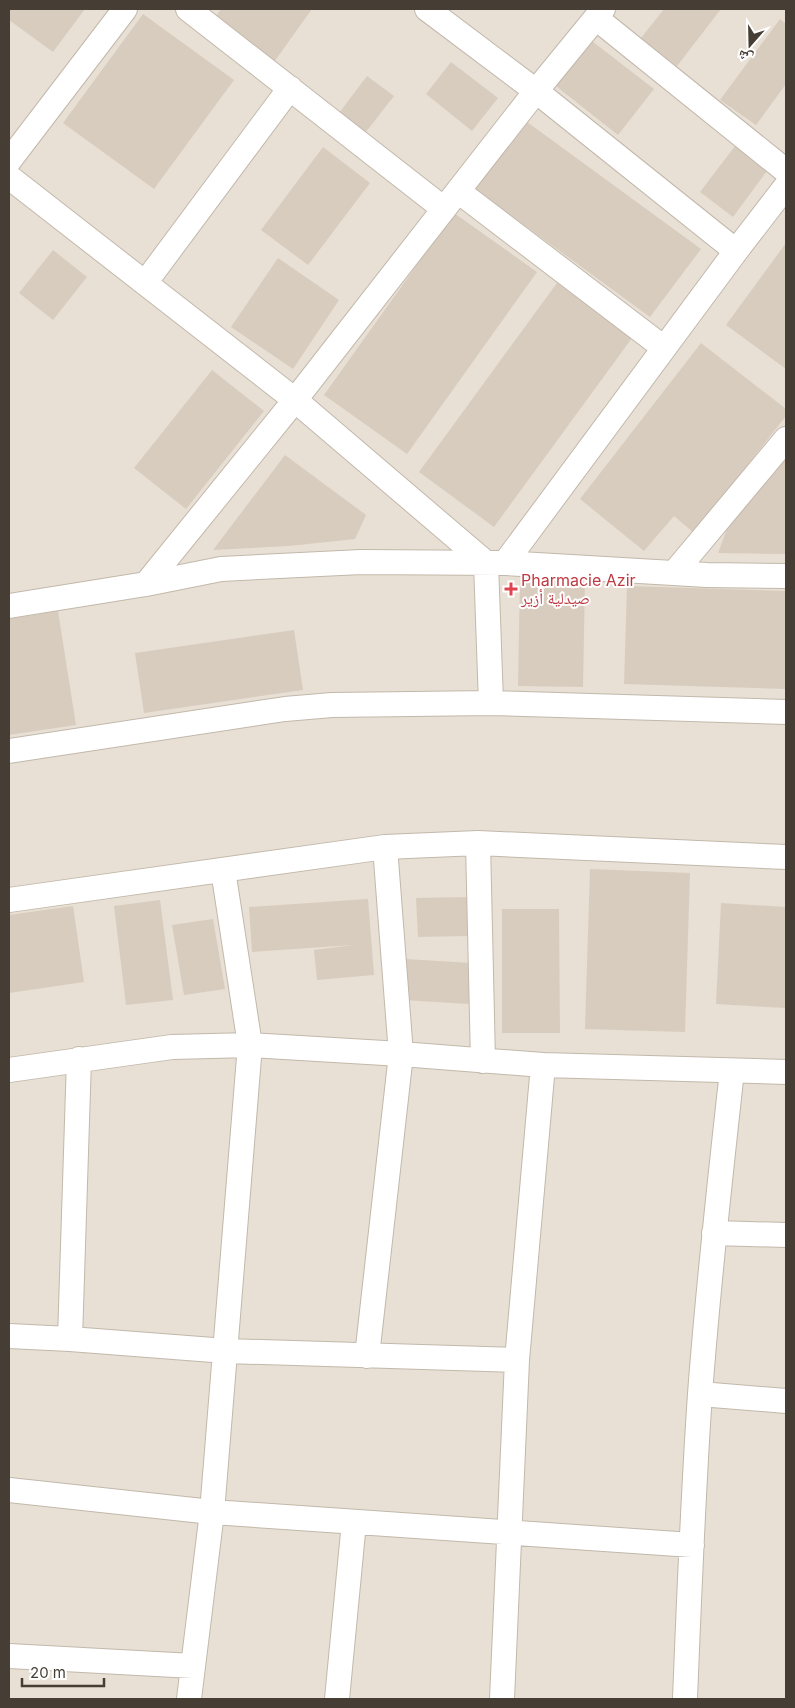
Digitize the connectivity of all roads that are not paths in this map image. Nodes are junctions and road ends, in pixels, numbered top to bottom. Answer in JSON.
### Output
{"nodes":[{"id":1,"x":125,"y":9,"type":"edge"},
{"id":2,"x":188,"y":9,"type":"edge"},
{"id":3,"x":427,"y":9,"type":"edge"},
{"id":4,"x":599,"y":13,"type":"edge"},
{"id":5,"x":290,"y":88,"type":"junction"},
{"id":6,"x":536,"y":91,"type":"junction"},
{"id":7,"x":9,"y":162,"type":"edge"},
{"id":8,"x":786,"y":171,"type":"edge"},
{"id":9,"x":9,"y":177,"type":"edge"},
{"id":10,"x":786,"y":186,"type":"edge"},
{"id":11,"x":451,"y":200,"type":"junction"},
{"id":12,"x":736,"y":251,"type":"junction"},
{"id":13,"x":145,"y":283,"type":"junction"},
{"id":14,"x":664,"y":348,"type":"junction"},
{"id":15,"x":295,"y":400,"type":"junction"},
{"id":16,"x":786,"y":439,"type":"edge"},
{"id":17,"x":495,"y":563,"type":"junction"},
{"id":18,"x":674,"y":573,"type":"junction"},
{"id":19,"x":786,"y":576,"type":"edge"},
{"id":20,"x":146,"y":584,"type":"junction"},
{"id":21,"x":9,"y":606,"type":"edge"},
{"id":22,"x":490,"y":703,"type":"junction"},
{"id":23,"x":786,"y":712,"type":"edge"},
{"id":24,"x":9,"y":751,"type":"edge"},
{"id":25,"x":478,"y":844,"type":"junction"},
{"id":26,"x":384,"y":847,"type":"junction"},
{"id":27,"x":786,"y":857,"type":"edge"},
{"id":28,"x":223,"y":870,"type":"junction"},
{"id":29,"x":9,"y":900,"type":"edge"},
{"id":30,"x":250,"y":1045,"type":"junction"},
{"id":31,"x":401,"y":1054,"type":"junction"},
{"id":32,"x":79,"y":1060,"type":"junction"},
{"id":33,"x":483,"y":1061,"type":"junction"},
{"id":34,"x":543,"y":1065,"type":"junction"},
{"id":35,"x":9,"y":1070,"type":"edge"},
{"id":36,"x":732,"y":1070,"type":"junction"},
{"id":37,"x":786,"y":1072,"type":"edge"},
{"id":38,"x":714,"y":1233,"type":"junction"},
{"id":39,"x":786,"y":1235,"type":"edge"},
{"id":40,"x":9,"y":1336,"type":"edge"},
{"id":41,"x":70,"y":1339,"type":"junction"},
{"id":42,"x":226,"y":1351,"type":"junction"},
{"id":43,"x":367,"y":1356,"type":"junction"},
{"id":44,"x":517,"y":1360,"type":"junction"},
{"id":45,"x":700,"y":1394,"type":"junction"},
{"id":46,"x":786,"y":1401,"type":"edge"},
{"id":47,"x":9,"y":1490,"type":"edge"},
{"id":48,"x":212,"y":1512,"type":"junction"},
{"id":49,"x":354,"y":1522,"type":"junction"},
{"id":50,"x":508,"y":1532,"type":"junction"},
{"id":51,"x":692,"y":1545,"type":"junction"},
{"id":52,"x":9,"y":1656,"type":"edge"},
{"id":53,"x":193,"y":1666,"type":"junction"},
{"id":54,"x":189,"y":1699,"type":"edge"},
{"id":55,"x":337,"y":1699,"type":"edge"},
{"id":56,"x":502,"y":1699,"type":"edge"},
{"id":57,"x":685,"y":1699,"type":"edge"}],
"edges":[{"from":1,"to":7,"type":"street"},
{"from":2,"to":5,"type":"street"},
{"from":3,"to":6,"type":"street"},
{"from":4,"to":6,"type":"street"},
{"from":4,"to":8,"type":"street"},
{"from":5,"to":11,"type":"street"},
{"from":5,"to":13,"type":"street"},
{"from":6,"to":11,"type":"street"},
{"from":6,"to":12,"type":"street"},
{"from":9,"to":13,"type":"street"},
{"from":10,"to":12,"type":"street"},
{"from":11,"to":14,"type":"street"},
{"from":11,"to":15,"type":"street"},
{"from":12,"to":14,"type":"street"},
{"from":13,"to":15,"type":"street"},
{"from":14,"to":17,"type":"street"},
{"from":15,"to":17,"type":"street"},
{"from":15,"to":20,"type":"street"},
{"from":16,"to":18,"type":"street"},
{"from":17,"to":18,"type":"street"},
{"from":17,"to":20,"type":"street"},
{"from":17,"to":22,"type":"street"},
{"from":18,"to":19,"type":"street"},
{"from":20,"to":21,"type":"street"},
{"from":22,"to":23,"type":"street"},
{"from":22,"to":24,"type":"street"},
{"from":25,"to":26,"type":"street"},
{"from":25,"to":27,"type":"street"},
{"from":25,"to":33,"type":"street"},
{"from":26,"to":28,"type":"street"},
{"from":26,"to":31,"type":"street"},
{"from":28,"to":29,"type":"street"},
{"from":28,"to":30,"type":"street"},
{"from":30,"to":31,"type":"street"},
{"from":30,"to":32,"type":"street"},
{"from":30,"to":42,"type":"street"},
{"from":31,"to":33,"type":"street"},
{"from":31,"to":43,"type":"street"},
{"from":32,"to":35,"type":"street"},
{"from":32,"to":41,"type":"street"},
{"from":33,"to":34,"type":"street"},
{"from":34,"to":36,"type":"street"},
{"from":34,"to":44,"type":"street"},
{"from":36,"to":37,"type":"street"},
{"from":36,"to":38,"type":"street"},
{"from":38,"to":39,"type":"street"},
{"from":38,"to":45,"type":"street"},
{"from":40,"to":41,"type":"street"},
{"from":41,"to":42,"type":"street"},
{"from":42,"to":43,"type":"street"},
{"from":42,"to":48,"type":"street"},
{"from":43,"to":44,"type":"street"},
{"from":44,"to":50,"type":"street"},
{"from":45,"to":46,"type":"street"},
{"from":45,"to":51,"type":"street"},
{"from":47,"to":48,"type":"street"},
{"from":48,"to":49,"type":"street"},
{"from":48,"to":53,"type":"street"},
{"from":49,"to":50,"type":"street"},
{"from":49,"to":55,"type":"street"},
{"from":50,"to":51,"type":"street"},
{"from":50,"to":56,"type":"street"},
{"from":51,"to":57,"type":"street"},
{"from":52,"to":53,"type":"street"},
{"from":53,"to":54,"type":"street"}]}
